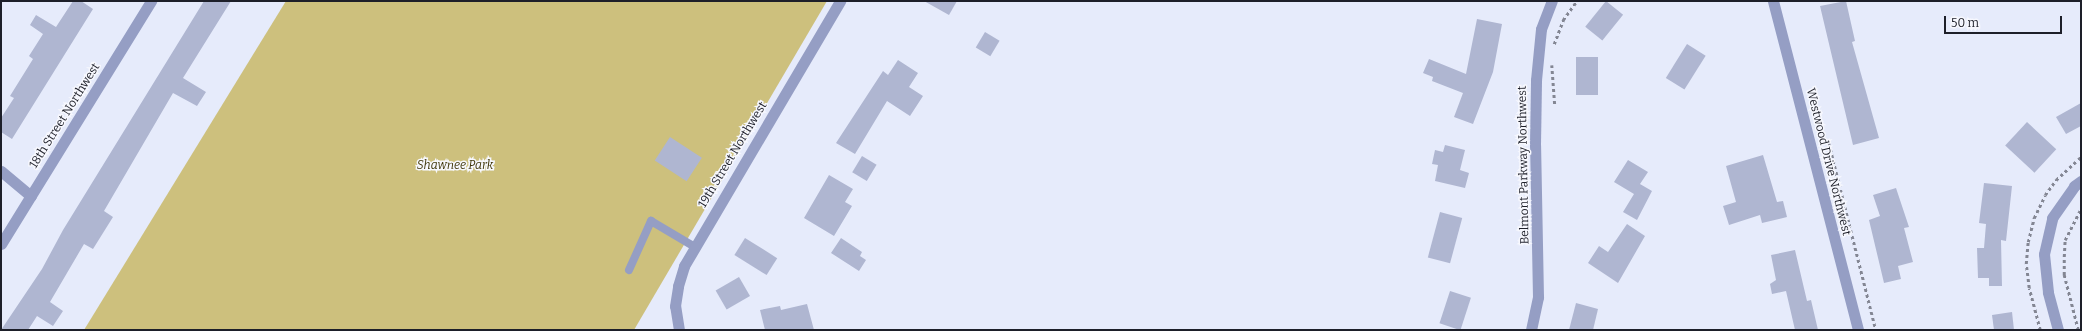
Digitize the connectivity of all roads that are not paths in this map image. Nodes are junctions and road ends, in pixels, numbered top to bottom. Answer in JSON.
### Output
{"nodes":[{"id":1,"x":151,"y":1,"type":"edge"},
{"id":2,"x":840,"y":1,"type":"edge"},
{"id":3,"x":1552,"y":1,"type":"edge"},
{"id":4,"x":1773,"y":1,"type":"edge"},
{"id":5,"x":1,"y":171,"type":"edge"},
{"id":6,"x":2081,"y":181,"type":"edge"},
{"id":7,"x":31,"y":196,"type":"junction"},
{"id":8,"x":1,"y":244,"type":"edge"},
{"id":9,"x":695,"y":247,"type":"junction"},
{"id":10,"x":629,"y":270,"type":"dead end"},
{"id":11,"x":679,"y":330,"type":"edge"},
{"id":12,"x":1531,"y":330,"type":"edge"},
{"id":13,"x":1858,"y":330,"type":"edge"},
{"id":14,"x":2058,"y":330,"type":"edge"}],
"edges":[{"from":1,"to":7,"type":"street","name":"18th Street Northwest"},
{"from":2,"to":9,"type":"street","name":"19th Street Northwest"},
{"from":3,"to":12,"type":"street","name":"Belmont Parkway Northwest"},
{"from":4,"to":13,"type":"street","name":"Westwood Drive Northwest"},
{"from":5,"to":7,"type":"street"},
{"from":6,"to":14,"type":"street"},
{"from":7,"to":8,"type":"street","name":"18th Street Northwest"},
{"from":9,"to":10,"type":"lane"},
{"from":9,"to":11,"type":"street","name":"19th Street Northwest"}]}
